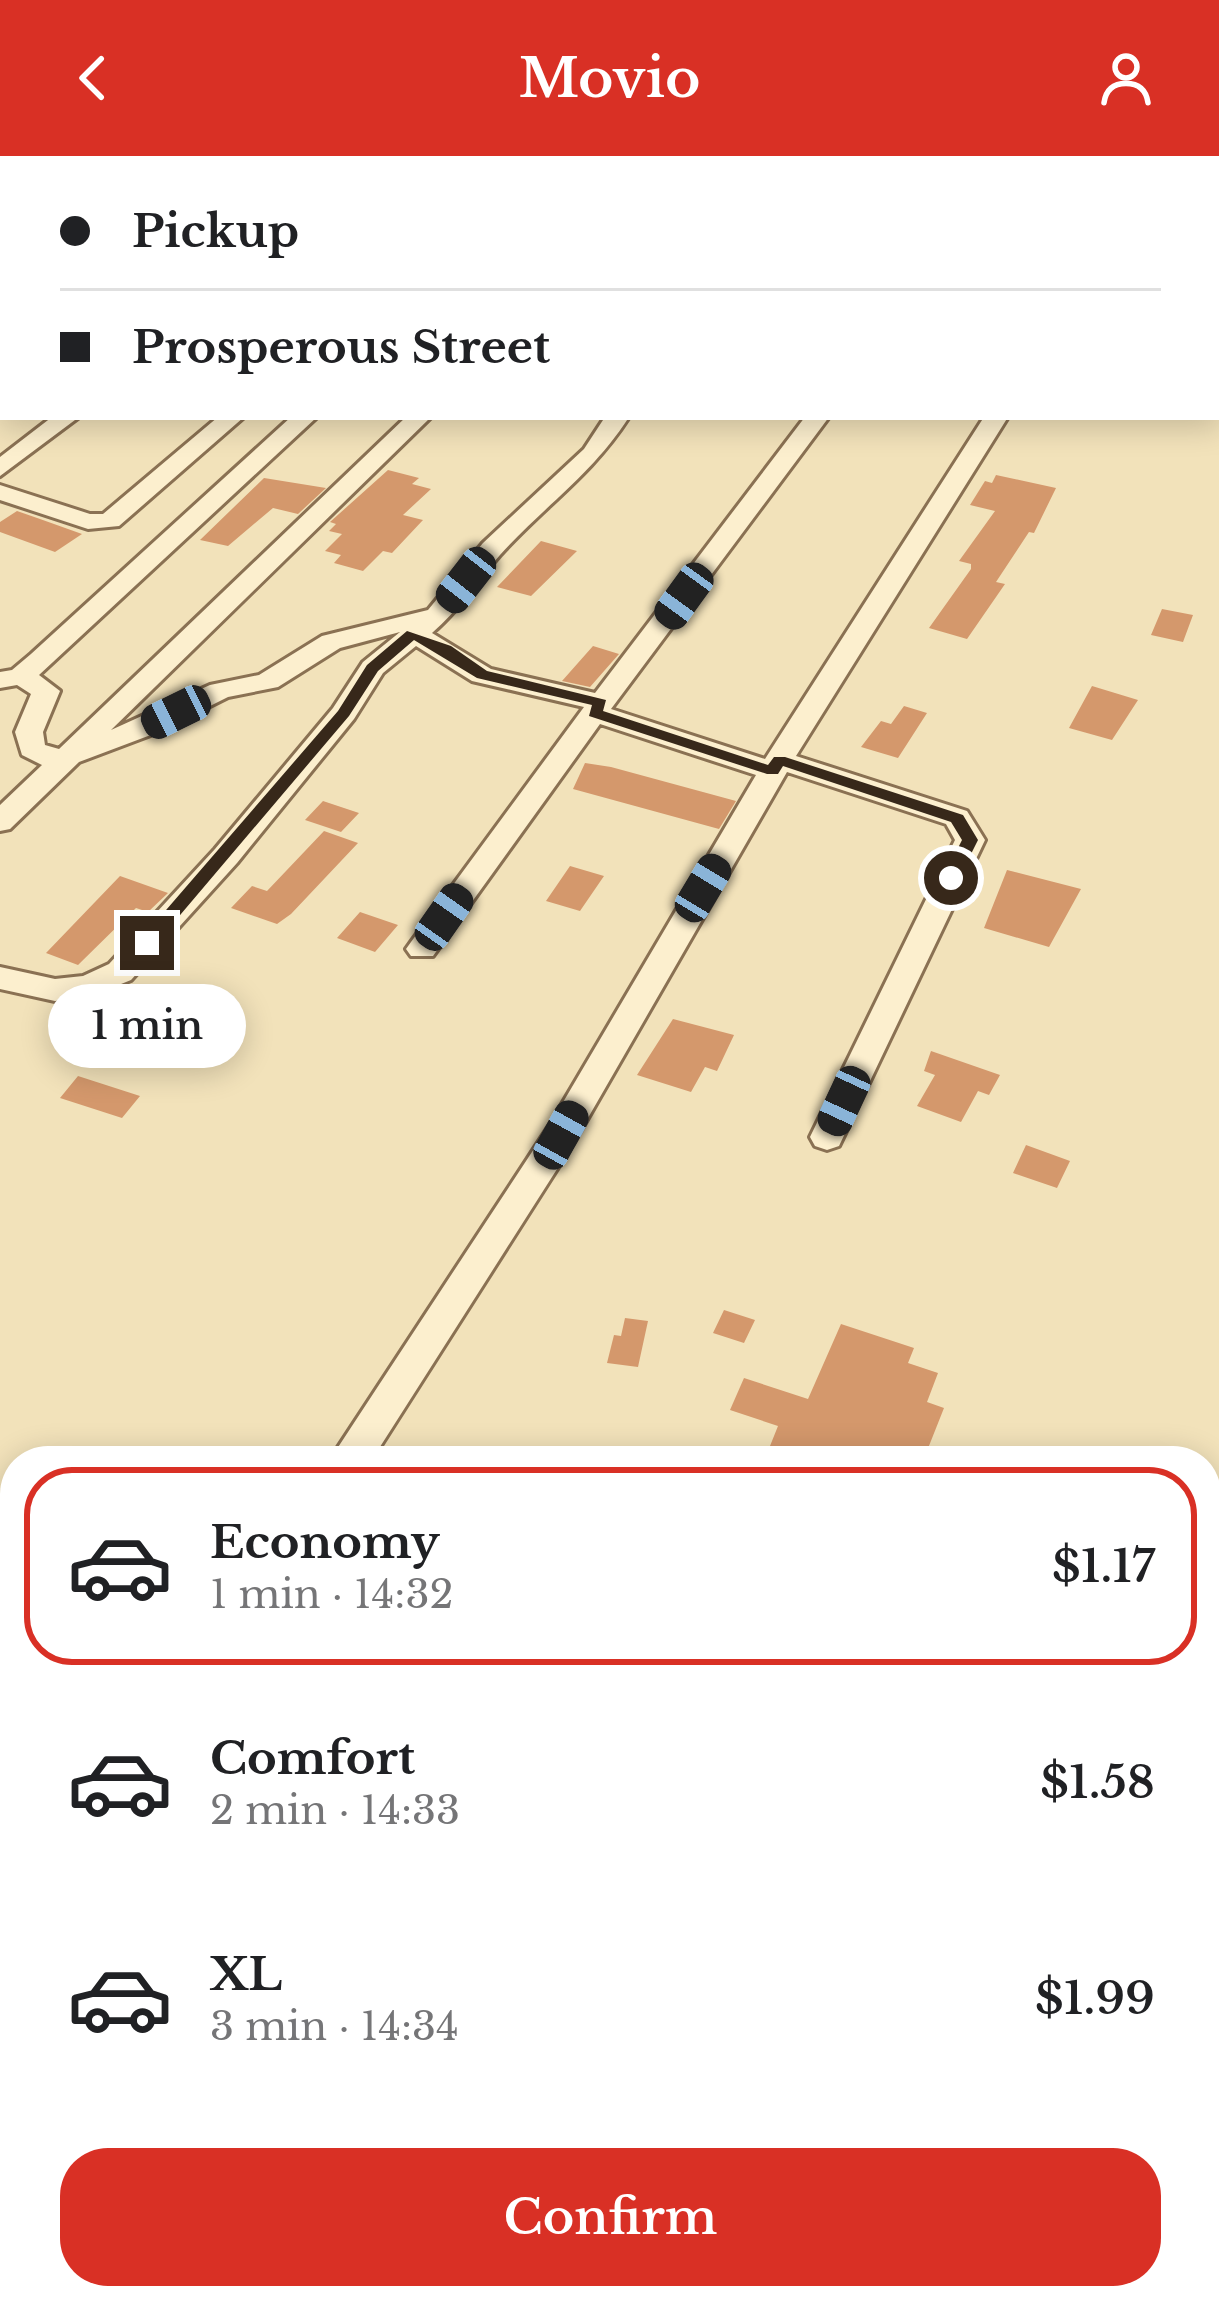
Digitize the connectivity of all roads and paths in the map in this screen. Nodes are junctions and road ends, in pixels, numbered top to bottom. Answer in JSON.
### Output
{"nodes":[{"id":1,"x":63,"y":420,"type":"edge"},
{"id":2,"x":229,"y":420,"type":"edge"},
{"id":3,"x":302,"y":420,"type":"edge"},
{"id":4,"x":416,"y":420,"type":"edge"},
{"id":5,"x":615,"y":420,"type":"edge"},
{"id":6,"x":815,"y":420,"type":"edge"},
{"id":7,"x":994,"y":420,"type":"edge"},
{"id":8,"x":0,"y":469,"type":"edge"},
{"id":9,"x":0,"y":492,"type":"edge"},
{"id":10,"x":440,"y":613,"type":"junction"},
{"id":11,"x":412,"y":634,"type":"junction"},
{"id":12,"x":11,"y":678,"type":"edge"},
{"id":13,"x":598,"y":708,"type":"junction"},
{"id":14,"x":63,"y":758,"type":"junction"},
{"id":15,"x":776,"y":765,"type":"junction"},
{"id":16,"x":0,"y":822,"type":"edge"},
{"id":17,"x":422,"y":949,"type":"dead end"},
{"id":18,"x":0,"y":978,"type":"edge"},
{"id":19,"x":827,"y":1137,"type":"dead end"},
{"id":20,"x":359,"y":1446,"type":"edge"}],
"edges":[{"from":1,"to":8,"type":"street"},
{"from":2,"to":9,"type":"street"},
{"from":3,"to":12,"type":"street"},
{"from":4,"to":14,"type":"street"},
{"from":5,"to":10,"type":"street"},
{"from":6,"to":13,"type":"street"},
{"from":7,"to":15,"type":"street"},
{"from":10,"to":11,"type":"street"},
{"from":10,"to":14,"type":"street"},
{"from":11,"to":13,"type":"street"},
{"from":11,"to":18,"type":"street"},
{"from":12,"to":14,"type":"street"},
{"from":13,"to":15,"type":"street"},
{"from":13,"to":17,"type":"street"},
{"from":14,"to":16,"type":"street"},
{"from":15,"to":19,"type":"street"},
{"from":15,"to":20,"type":"street"}]}
